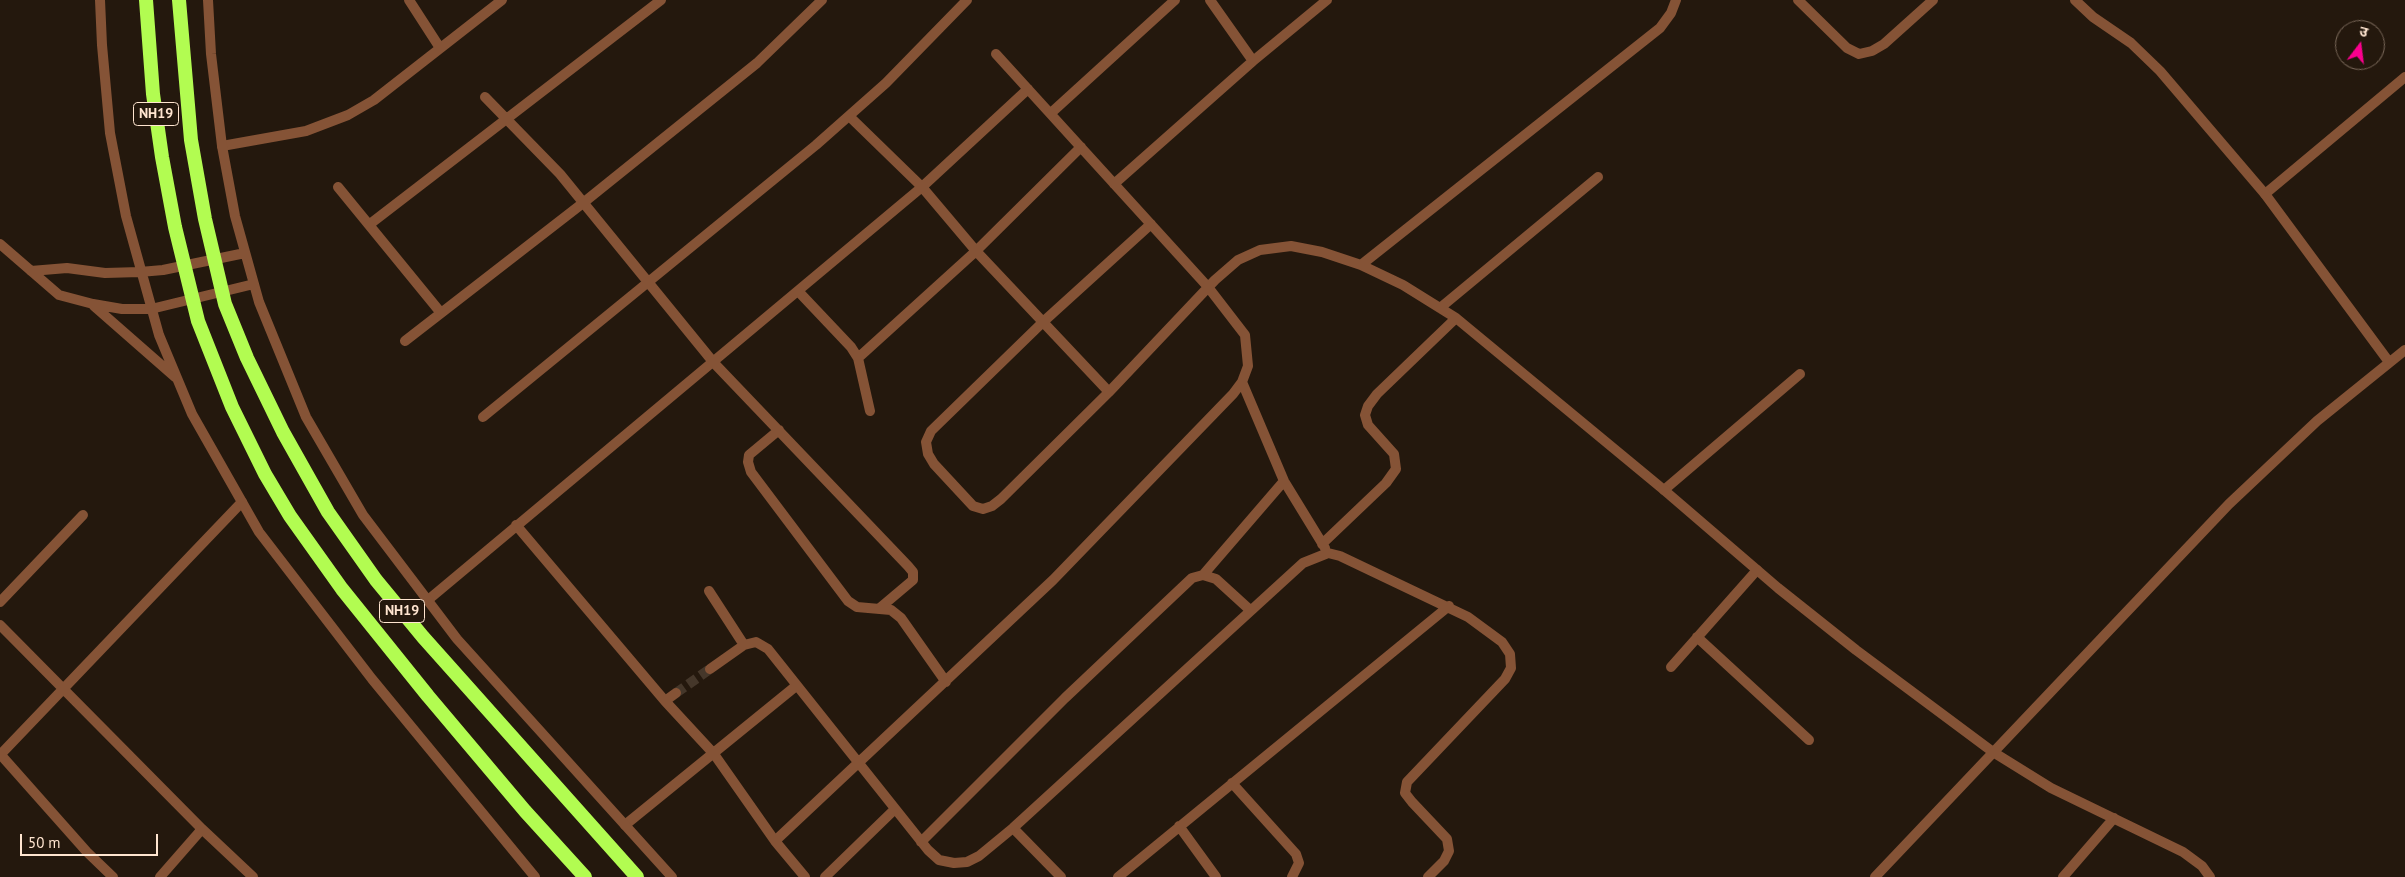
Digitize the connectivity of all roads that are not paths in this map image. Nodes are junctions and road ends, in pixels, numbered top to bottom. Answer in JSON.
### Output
{"nodes":[{"id":1,"x":100,"y":0,"type":"edge"},
{"id":2,"x":146,"y":0,"type":"edge"},
{"id":3,"x":179,"y":0,"type":"edge"},
{"id":4,"x":208,"y":0,"type":"edge"},
{"id":5,"x":409,"y":0,"type":"edge"},
{"id":6,"x":502,"y":0,"type":"edge"},
{"id":7,"x":661,"y":0,"type":"edge"},
{"id":8,"x":822,"y":0,"type":"edge"},
{"id":9,"x":967,"y":0,"type":"edge"},
{"id":10,"x":1175,"y":0,"type":"edge"},
{"id":11,"x":1210,"y":0,"type":"edge"},
{"id":12,"x":1328,"y":0,"type":"edge"},
{"id":13,"x":1676,"y":0,"type":"edge"},
{"id":14,"x":1798,"y":0,"type":"edge"},
{"id":15,"x":1933,"y":0,"type":"edge"},
{"id":16,"x":2075,"y":0,"type":"edge"},
{"id":17,"x":440,"y":48,"type":"junction"},
{"id":18,"x":996,"y":54,"type":"dead end"},
{"id":19,"x":1253,"y":61,"type":"junction"},
{"id":20,"x":2405,"y":78,"type":"edge"},
{"id":21,"x":1028,"y":89,"type":"junction"},
{"id":22,"x":485,"y":97,"type":"dead end"},
{"id":23,"x":1051,"y":113,"type":"junction"},
{"id":24,"x":849,"y":116,"type":"junction"},
{"id":25,"x":507,"y":120,"type":"junction"},
{"id":26,"x":222,"y":146,"type":"junction"},
{"id":27,"x":1081,"y":147,"type":"junction"},
{"id":28,"x":1598,"y":177,"type":"dead end"},
{"id":29,"x":1114,"y":184,"type":"junction"},
{"id":30,"x":338,"y":187,"type":"dead end"},
{"id":31,"x":922,"y":187,"type":"junction"},
{"id":32,"x":2265,"y":194,"type":"junction"},
{"id":33,"x":583,"y":203,"type":"junction"},
{"id":34,"x":370,"y":224,"type":"junction"},
{"id":35,"x":1150,"y":224,"type":"junction"},
{"id":36,"x":0,"y":244,"type":"edge"},
{"id":37,"x":976,"y":250,"type":"junction"},
{"id":38,"x":246,"y":253,"type":"junction"},
{"id":39,"x":1361,"y":264,"type":"junction"},
{"id":40,"x":31,"y":271,"type":"junction"},
{"id":41,"x":140,"y":272,"type":"junction"},
{"id":42,"x":646,"y":282,"type":"junction"},
{"id":43,"x":254,"y":284,"type":"junction"},
{"id":44,"x":1208,"y":287,"type":"junction"},
{"id":45,"x":798,"y":291,"type":"junction"},
{"id":46,"x":93,"y":304,"type":"junction"},
{"id":47,"x":1440,"y":308,"type":"junction"},
{"id":48,"x":151,"y":309,"type":"junction"},
{"id":49,"x":440,"y":313,"type":"junction"},
{"id":50,"x":1456,"y":318,"type":"junction"},
{"id":51,"x":1043,"y":322,"type":"junction"},
{"id":52,"x":405,"y":341,"type":"dead end"},
{"id":53,"x":2405,"y":350,"type":"edge"},
{"id":54,"x":858,"y":358,"type":"junction"},
{"id":55,"x":2389,"y":362,"type":"junction"},
{"id":56,"x":714,"y":363,"type":"junction"},
{"id":57,"x":1800,"y":374,"type":"dead end"},
{"id":58,"x":178,"y":379,"type":"junction"},
{"id":59,"x":1242,"y":382,"type":"junction"},
{"id":60,"x":1109,"y":392,"type":"junction"},
{"id":61,"x":870,"y":411,"type":"dead end"},
{"id":62,"x":483,"y":418,"type":"dead end"},
{"id":63,"x":779,"y":430,"type":"junction"},
{"id":64,"x":1284,"y":481,"type":"junction"},
{"id":65,"x":1664,"y":490,"type":"junction"},
{"id":66,"x":242,"y":502,"type":"junction"},
{"id":67,"x":83,"y":515,"type":"dead end"},
{"id":68,"x":516,"y":525,"type":"junction"},
{"id":69,"x":1325,"y":548,"type":"junction"},
{"id":70,"x":1757,"y":570,"type":"junction"},
{"id":71,"x":1203,"y":575,"type":"junction"},
{"id":72,"x":709,"y":591,"type":"dead end"},
{"id":73,"x":428,"y":600,"type":"junction"},
{"id":74,"x":0,"y":602,"type":"edge"},
{"id":75,"x":1449,"y":606,"type":"junction"},
{"id":76,"x":881,"y":607,"type":"junction"},
{"id":77,"x":1250,"y":610,"type":"junction"},
{"id":78,"x":0,"y":625,"type":"edge"},
{"id":79,"x":1697,"y":637,"type":"junction"},
{"id":80,"x":744,"y":645,"type":"junction"},
{"id":81,"x":1671,"y":667,"type":"dead end"},
{"id":82,"x":710,"y":669,"type":"tunnel mouth"},
{"id":83,"x":946,"y":682,"type":"junction"},
{"id":84,"x":796,"y":686,"type":"junction"},
{"id":85,"x":62,"y":688,"type":"junction"},
{"id":86,"x":676,"y":692,"type":"tunnel mouth"},
{"id":87,"x":664,"y":700,"type":"junction"},
{"id":88,"x":1809,"y":740,"type":"dead end"},
{"id":89,"x":1993,"y":752,"type":"junction"},
{"id":90,"x":714,"y":754,"type":"junction"},
{"id":91,"x":0,"y":755,"type":"edge"},
{"id":92,"x":858,"y":763,"type":"junction"},
{"id":93,"x":1232,"y":782,"type":"junction"},
{"id":94,"x":895,"y":809,"type":"junction"},
{"id":95,"x":2114,"y":818,"type":"junction"},
{"id":96,"x":625,"y":825,"type":"junction"},
{"id":97,"x":1179,"y":826,"type":"junction"},
{"id":98,"x":1013,"y":828,"type":"junction"},
{"id":99,"x":202,"y":829,"type":"junction"},
{"id":100,"x":775,"y":841,"type":"junction"},
{"id":101,"x":921,"y":842,"type":"junction"},
{"id":102,"x":113,"y":877,"type":"edge"},
{"id":103,"x":160,"y":877,"type":"edge"},
{"id":104,"x":253,"y":877,"type":"edge"},
{"id":105,"x":535,"y":877,"type":"edge"},
{"id":106,"x":586,"y":877,"type":"edge"},
{"id":107,"x":637,"y":877,"type":"edge"},
{"id":108,"x":672,"y":877,"type":"edge"},
{"id":109,"x":805,"y":877,"type":"edge"},
{"id":110,"x":825,"y":877,"type":"edge"},
{"id":111,"x":1061,"y":877,"type":"edge"},
{"id":112,"x":1118,"y":877,"type":"edge"},
{"id":113,"x":1216,"y":877,"type":"edge"},
{"id":114,"x":1292,"y":877,"type":"edge"},
{"id":115,"x":1428,"y":877,"type":"edge"},
{"id":116,"x":1876,"y":877,"type":"edge"},
{"id":117,"x":2063,"y":877,"type":"edge"},
{"id":118,"x":2210,"y":877,"type":"edge"}],
"edges":[{"from":1,"to":41,"type":"street"},
{"from":2,"to":106,"type":"highway","number":"NH19"},
{"from":3,"to":107,"type":"highway","number":"NH19"},
{"from":4,"to":26,"type":"street"},
{"from":5,"to":17,"type":"street"},
{"from":6,"to":17,"type":"street"},
{"from":7,"to":25,"type":"street"},
{"from":8,"to":33,"type":"street"},
{"from":9,"to":24,"type":"street"},
{"from":10,"to":23,"type":"street"},
{"from":11,"to":19,"type":"street"},
{"from":12,"to":19,"type":"street"},
{"from":13,"to":39,"type":"street"},
{"from":14,"to":15,"type":"street"},
{"from":16,"to":32,"type":"street"},
{"from":17,"to":26,"type":"street"},
{"from":18,"to":21,"type":"street"},
{"from":19,"to":29,"type":"street"},
{"from":20,"to":32,"type":"street"},
{"from":21,"to":23,"type":"street"},
{"from":21,"to":31,"type":"street"},
{"from":22,"to":25,"type":"street"},
{"from":23,"to":27,"type":"street"},
{"from":24,"to":31,"type":"street"},
{"from":24,"to":42,"type":"street"},
{"from":25,"to":33,"type":"street"},
{"from":25,"to":34,"type":"street"},
{"from":26,"to":38,"type":"street"},
{"from":27,"to":29,"type":"street"},
{"from":27,"to":37,"type":"street"},
{"from":28,"to":47,"type":"street"},
{"from":29,"to":35,"type":"street"},
{"from":30,"to":34,"type":"street"},
{"from":31,"to":37,"type":"street"},
{"from":31,"to":45,"type":"street"},
{"from":32,"to":55,"type":"street"},
{"from":33,"to":42,"type":"street"},
{"from":33,"to":49,"type":"street"},
{"from":34,"to":49,"type":"street"},
{"from":35,"to":44,"type":"street"},
{"from":35,"to":51,"type":"street"},
{"from":36,"to":40,"type":"street"},
{"from":37,"to":51,"type":"street"},
{"from":37,"to":54,"type":"street"},
{"from":38,"to":41,"type":"street"},
{"from":38,"to":43,"type":"street"},
{"from":39,"to":44,"type":"street"},
{"from":39,"to":47,"type":"street"},
{"from":40,"to":41,"type":"street"},
{"from":40,"to":46,"type":"street"},
{"from":41,"to":48,"type":"street"},
{"from":42,"to":56,"type":"street"},
{"from":42,"to":62,"type":"street"},
{"from":43,"to":48,"type":"street"},
{"from":43,"to":73,"type":"street"},
{"from":44,"to":59,"type":"street"},
{"from":44,"to":60,"type":"street"},
{"from":45,"to":54,"type":"street"},
{"from":45,"to":56,"type":"street"},
{"from":46,"to":48,"type":"street"},
{"from":46,"to":58,"type":"street"},
{"from":47,"to":50,"type":"street"},
{"from":48,"to":58,"type":"street"},
{"from":49,"to":52,"type":"street"},
{"from":50,"to":65,"type":"street"},
{"from":50,"to":69,"type":"street"},
{"from":51,"to":60,"type":"street"},
{"from":51,"to":60,"type":"street"},
{"from":53,"to":55,"type":"street"},
{"from":54,"to":61,"type":"street"},
{"from":55,"to":89,"type":"street"},
{"from":56,"to":63,"type":"street"},
{"from":56,"to":68,"type":"street"},
{"from":57,"to":65,"type":"street"},
{"from":58,"to":66,"type":"street"},
{"from":59,"to":64,"type":"street"},
{"from":59,"to":83,"type":"street"},
{"from":63,"to":76,"type":"street"},
{"from":63,"to":76,"type":"street"},
{"from":64,"to":69,"type":"street"},
{"from":64,"to":71,"type":"street"},
{"from":65,"to":70,"type":"street"},
{"from":66,"to":85,"type":"street"},
{"from":66,"to":105,"type":"street"},
{"from":67,"to":74,"type":"street"},
{"from":68,"to":73,"type":"street"},
{"from":68,"to":87,"type":"street"},
{"from":69,"to":75,"type":"street"},
{"from":69,"to":77,"type":"street"},
{"from":70,"to":79,"type":"street"},
{"from":70,"to":89,"type":"street"},
{"from":71,"to":77,"type":"street"},
{"from":71,"to":101,"type":"street"},
{"from":72,"to":80,"type":"street"},
{"from":73,"to":96,"type":"street"},
{"from":75,"to":93,"type":"street"},
{"from":75,"to":115,"type":"street"},
{"from":76,"to":83,"type":"street"},
{"from":77,"to":98,"type":"street"},
{"from":78,"to":85,"type":"street"},
{"from":79,"to":81,"type":"street"},
{"from":79,"to":88,"type":"street"},
{"from":80,"to":82,"type":"street"},
{"from":80,"to":84,"type":"street"},
{"from":83,"to":92,"type":"street"},
{"from":84,"to":90,"type":"street"},
{"from":84,"to":92,"type":"street"},
{"from":85,"to":91,"type":"street"},
{"from":85,"to":99,"type":"street"},
{"from":86,"to":87,"type":"street"},
{"from":87,"to":90,"type":"street"},
{"from":89,"to":95,"type":"street"},
{"from":89,"to":116,"type":"street"},
{"from":90,"to":96,"type":"street"},
{"from":90,"to":100,"type":"street"},
{"from":91,"to":102,"type":"street"},
{"from":92,"to":94,"type":"street"},
{"from":92,"to":100,"type":"street"},
{"from":93,"to":97,"type":"street"},
{"from":93,"to":114,"type":"street"},
{"from":94,"to":101,"type":"street"},
{"from":94,"to":110,"type":"street"},
{"from":95,"to":117,"type":"street"},
{"from":95,"to":118,"type":"street"},
{"from":96,"to":108,"type":"street"},
{"from":97,"to":112,"type":"street"},
{"from":97,"to":113,"type":"street"},
{"from":98,"to":101,"type":"street"},
{"from":98,"to":111,"type":"street"},
{"from":99,"to":103,"type":"street"},
{"from":99,"to":104,"type":"street"},
{"from":100,"to":109,"type":"street"}]}
